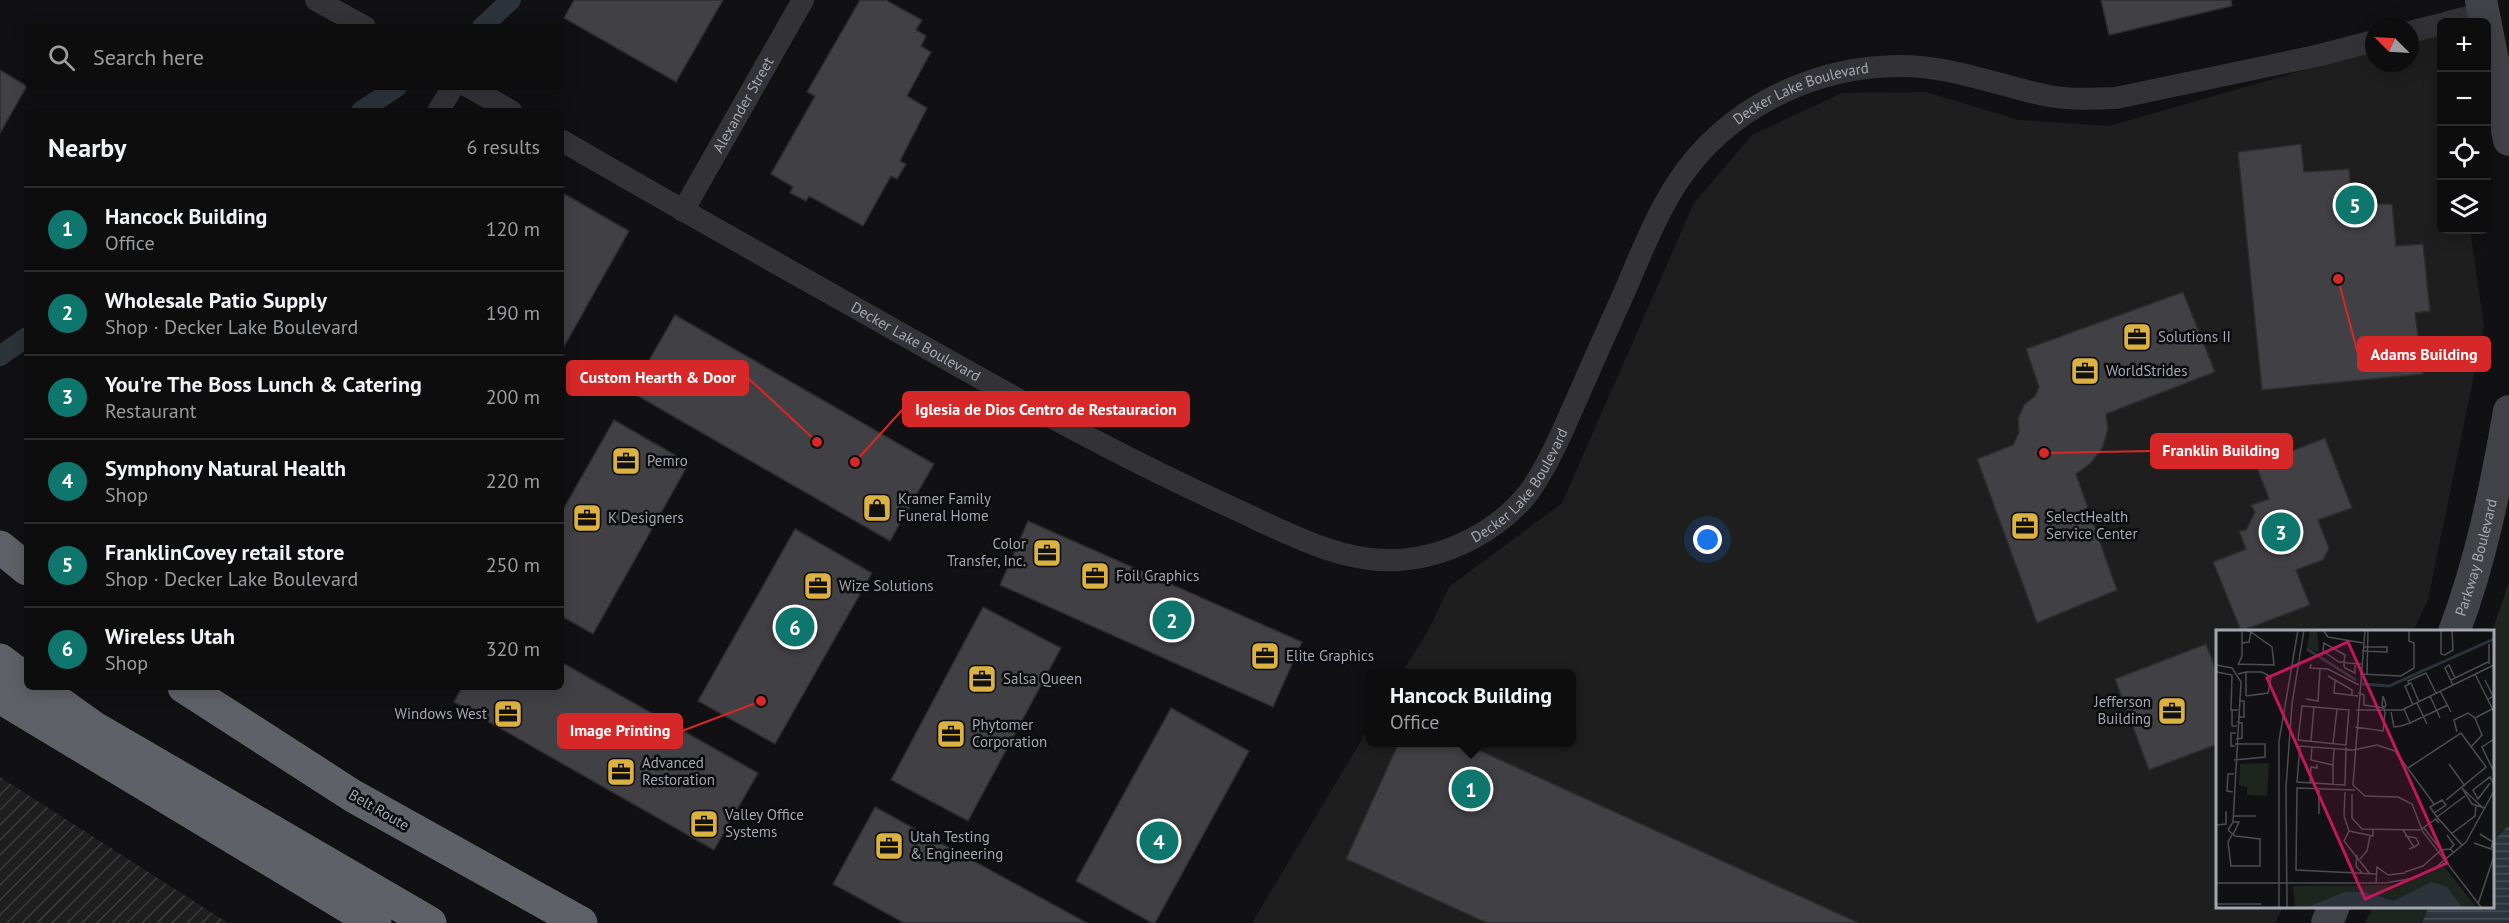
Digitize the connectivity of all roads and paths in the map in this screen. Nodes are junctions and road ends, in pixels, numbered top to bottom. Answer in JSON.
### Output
{"nodes":[{"id":1,"x":316,"y":0,"type":"edge"},
{"id":2,"x":803,"y":0,"type":"edge"},
{"id":3,"x":2492,"y":7,"type":"edge"},
{"id":4,"x":2460,"y":18,"type":"edge"},
{"id":5,"x":360,"y":24,"type":"edge"},
{"id":6,"x":2437,"y":25,"type":"edge"},
{"id":7,"x":2419,"y":30,"type":"edge"},
{"id":8,"x":2365,"y":43,"type":"edge"},
{"id":9,"x":451,"y":90,"type":"edge"},
{"id":10,"x":474,"y":90,"type":"edge"},
{"id":11,"x":440,"y":108,"type":"edge"},
{"id":12,"x":506,"y":108,"type":"edge"},
{"id":13,"x":2509,"y":140,"type":"edge"},
{"id":14,"x":564,"y":142,"type":"edge"},
{"id":15,"x":683,"y":211,"type":"junction"},
{"id":16,"x":2509,"y":411,"type":"edge"},
{"id":17,"x":0,"y":547,"type":"edge"},
{"id":18,"x":0,"y":564,"type":"edge"},
{"id":19,"x":24,"y":567,"type":"edge"},
{"id":20,"x":24,"y":580,"type":"edge"},
{"id":21,"x":2455,"y":630,"type":"edge"},
{"id":22,"x":0,"y":660,"type":"edge"},
{"id":23,"x":24,"y":678,"type":"edge"},
{"id":24,"x":41,"y":690,"type":"edge"},
{"id":25,"x":189,"y":690,"type":"edge"},
{"id":26,"x":0,"y":697,"type":"edge"},
{"id":27,"x":2333,"y":908,"type":"edge"},
{"id":28,"x":375,"y":923,"type":"edge"},
{"id":29,"x":430,"y":923,"type":"edge"},
{"id":30,"x":581,"y":923,"type":"edge"},
{"id":31,"x":2327,"y":923,"type":"edge"}],
"edges":[{"from":1,"to":5,"type":"street"},
{"from":2,"to":15,"type":"street","name":"Alexander Street"},
{"from":3,"to":4,"type":"street"},
{"from":3,"to":13,"type":"street"},
{"from":6,"to":7,"type":"street"},
{"from":8,"to":15,"type":"street","name":"Decker Lake Boulevard"},
{"from":9,"to":11,"type":"street"},
{"from":10,"to":12,"type":"street"},
{"from":14,"to":15,"type":"street","name":"Decker Lake Boulevard"},
{"from":16,"to":21,"type":"street","name":"Parkway Boulevard"},
{"from":17,"to":19,"type":"highway"},
{"from":18,"to":20,"type":"highway"},
{"from":22,"to":23,"type":"highway"},
{"from":24,"to":29,"type":"highway"},
{"from":25,"to":30,"type":"highway","name":"Belt Route"},
{"from":26,"to":28,"type":"highway"},
{"from":27,"to":31,"type":"street"}]}
